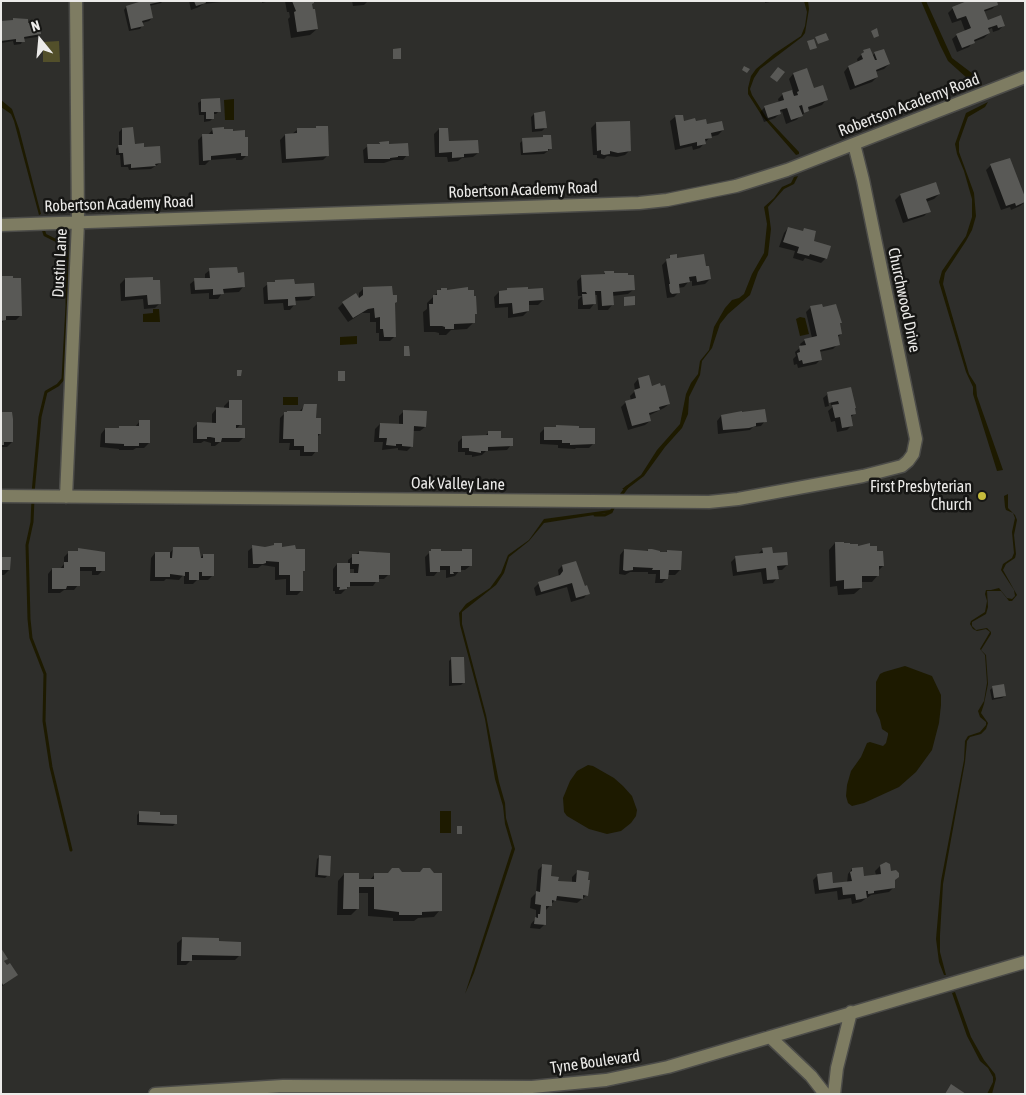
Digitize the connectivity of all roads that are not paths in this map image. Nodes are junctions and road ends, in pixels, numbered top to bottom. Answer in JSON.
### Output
{"nodes":[{"id":1,"x":76,"y":1,"type":"edge"},
{"id":2,"x":1025,"y":77,"type":"edge"},
{"id":3,"x":854,"y":144,"type":"junction"},
{"id":4,"x":78,"y":222,"type":"junction"},
{"id":5,"x":1,"y":225,"type":"edge"},
{"id":6,"x":908,"y":461,"type":"joint"},
{"id":7,"x":1,"y":496,"type":"edge"},
{"id":8,"x":66,"y":497,"type":"junction"},
{"id":9,"x":1025,"y":962,"type":"edge"},
{"id":10,"x":851,"y":1012,"type":"junction"},
{"id":11,"x":770,"y":1036,"type":"junction"},
{"id":12,"x":155,"y":1094,"type":"edge"},
{"id":13,"x":825,"y":1094,"type":"edge"},
{"id":14,"x":834,"y":1094,"type":"edge"}],
"edges":[{"from":1,"to":4,"type":"street","name":"Dustin Lane"},
{"from":2,"to":3,"type":"street","name":"Robertson Academy Road"},
{"from":3,"to":4,"type":"street","name":"Robertson Academy Road"},
{"from":3,"to":6,"type":"street","name":"Churchwood Drive"},
{"from":4,"to":5,"type":"street","name":"Robertson Academy Road"},
{"from":4,"to":8,"type":"street","name":"Dustin Lane"},
{"from":6,"to":8,"type":"street","name":"Oak Valley Lane"},
{"from":7,"to":8,"type":"street","name":"Oak Valley Lane"},
{"from":9,"to":10,"type":"street","name":"Tyne Boulevard"},
{"from":10,"to":11,"type":"street","name":"Tyne Boulevard"},
{"from":10,"to":14,"type":"street"},
{"from":11,"to":12,"type":"street","name":"Tyne Boulevard"},
{"from":11,"to":13,"type":"street"}]}
